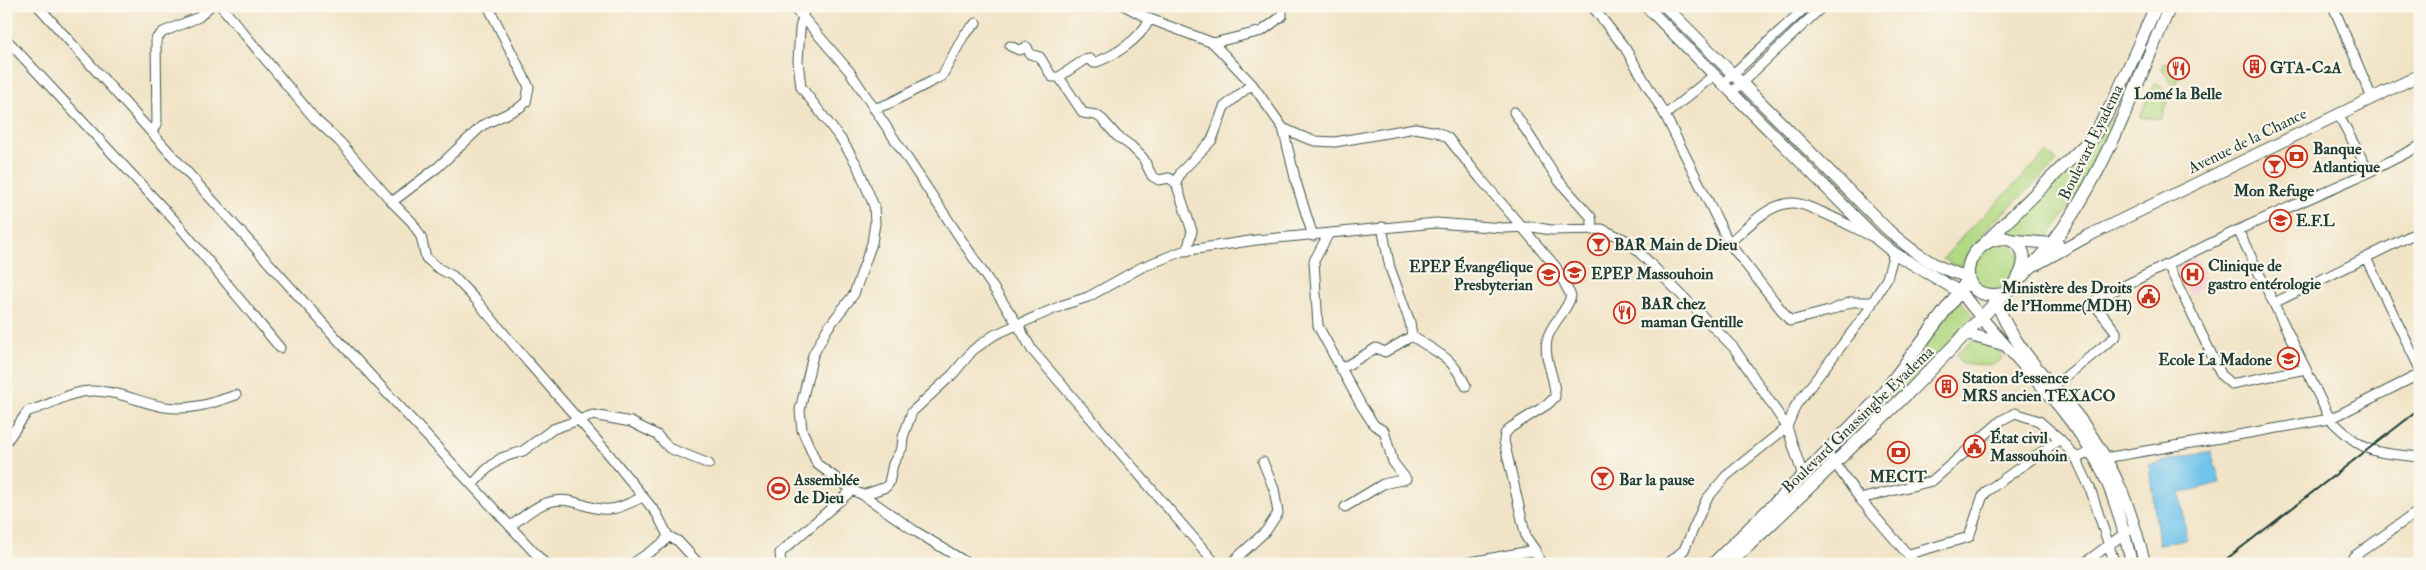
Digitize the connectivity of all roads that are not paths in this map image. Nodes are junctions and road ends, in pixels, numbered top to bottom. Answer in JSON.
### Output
{"nodes":[{"id":1,"x":38,"y":6,"type":"edge"},
{"id":2,"x":210,"y":6,"type":"edge"},
{"id":3,"x":221,"y":6,"type":"edge"},
{"id":4,"x":488,"y":6,"type":"edge"},
{"id":5,"x":791,"y":6,"type":"edge"},
{"id":6,"x":806,"y":6,"type":"edge"},
{"id":7,"x":1126,"y":6,"type":"edge"},
{"id":8,"x":1282,"y":6,"type":"edge"},
{"id":9,"x":1592,"y":6,"type":"edge"},
{"id":10,"x":1646,"y":6,"type":"edge"},
{"id":11,"x":1665,"y":6,"type":"edge"},
{"id":12,"x":1807,"y":6,"type":"edge"},
{"id":13,"x":1823,"y":6,"type":"edge"},
{"id":14,"x":2156,"y":6,"type":"edge"},
{"id":15,"x":2170,"y":6,"type":"edge"},
{"id":16,"x":2333,"y":6,"type":"edge"},
{"id":17,"x":802,"y":16,"type":"junction"},
{"id":18,"x":1150,"y":19,"type":"junction"},
{"id":19,"x":976,"y":23,"type":"dead end"},
{"id":20,"x":6,"y":39,"type":"edge"},
{"id":21,"x":1213,"y":44,"type":"junction"},
{"id":22,"x":1010,"y":46,"type":"dead end"},
{"id":23,"x":1732,"y":75,"type":"junction"},
{"id":24,"x":2420,"y":75,"type":"edge"},
{"id":25,"x":1059,"y":77,"type":"junction"},
{"id":26,"x":1718,"y":80,"type":"junction"},
{"id":27,"x":1252,"y":84,"type":"junction"},
{"id":28,"x":1740,"y":84,"type":"junction"},
{"id":29,"x":1731,"y":93,"type":"junction"},
{"id":30,"x":2372,"y":98,"type":"junction"},
{"id":31,"x":874,"y":109,"type":"junction"},
{"id":32,"x":1514,"y":112,"type":"dead end"},
{"id":33,"x":2338,"y":114,"type":"junction"},
{"id":34,"x":1665,"y":115,"type":"junction"},
{"id":35,"x":1283,"y":128,"type":"junction"},
{"id":36,"x":152,"y":131,"type":"junction"},
{"id":37,"x":2420,"y":146,"type":"edge"},
{"id":38,"x":2369,"y":172,"type":"junction"},
{"id":39,"x":1176,"y":183,"type":"junction"},
{"id":40,"x":392,"y":202,"type":"junction"},
{"id":41,"x":1522,"y":226,"type":"junction"},
{"id":42,"x":1382,"y":227,"type":"junction"},
{"id":43,"x":1593,"y":230,"type":"junction"},
{"id":44,"x":2238,"y":230,"type":"junction"},
{"id":45,"x":2420,"y":231,"type":"edge"},
{"id":46,"x":1328,"y":235,"type":"junction"},
{"id":47,"x":1313,"y":236,"type":"junction"},
{"id":48,"x":2088,"y":236,"type":"junction"},
{"id":49,"x":1877,"y":239,"type":"junction"},
{"id":50,"x":2012,"y":240,"type":"junction"},
{"id":51,"x":1729,"y":243,"type":"junction"},
{"id":52,"x":2050,"y":245,"type":"junction"},
{"id":53,"x":1982,"y":246,"type":"junction"},
{"id":54,"x":1187,"y":251,"type":"junction"},
{"id":55,"x":1894,"y":253,"type":"junction"},
{"id":56,"x":2366,"y":258,"type":"junction"},
{"id":57,"x":1929,"y":260,"type":"junction"},
{"id":58,"x":2168,"y":265,"type":"junction"},
{"id":59,"x":2031,"y":267,"type":"junction"},
{"id":60,"x":1923,"y":270,"type":"junction"},
{"id":61,"x":2019,"y":279,"type":"junction"},
{"id":62,"x":1970,"y":282,"type":"junction"},
{"id":63,"x":1958,"y":291,"type":"junction"},
{"id":64,"x":2000,"y":298,"type":"junction"},
{"id":65,"x":1872,"y":302,"type":"junction"},
{"id":66,"x":2274,"y":304,"type":"junction"},
{"id":67,"x":1982,"y":318,"type":"junction"},
{"id":68,"x":1018,"y":325,"type":"junction"},
{"id":69,"x":1967,"y":334,"type":"junction"},
{"id":70,"x":1412,"y":336,"type":"junction"},
{"id":71,"x":2003,"y":344,"type":"junction"},
{"id":72,"x":280,"y":348,"type":"dead end"},
{"id":73,"x":1341,"y":369,"type":"junction"},
{"id":74,"x":2306,"y":369,"type":"junction"},
{"id":75,"x":2420,"y":369,"type":"edge"},
{"id":76,"x":2420,"y":374,"type":"edge"},
{"id":77,"x":1466,"y":386,"type":"dead end"},
{"id":78,"x":2054,"y":386,"type":"junction"},
{"id":79,"x":2043,"y":389,"type":"junction"},
{"id":80,"x":236,"y":396,"type":"dead end"},
{"id":81,"x":578,"y":419,"type":"junction"},
{"id":82,"x":2330,"y":420,"type":"junction"},
{"id":83,"x":1787,"y":427,"type":"junction"},
{"id":84,"x":2061,"y":440,"type":"junction"},
{"id":85,"x":6,"y":442,"type":"edge"},
{"id":86,"x":1827,"y":452,"type":"junction"},
{"id":87,"x":2098,"y":457,"type":"junction"},
{"id":88,"x":2420,"y":457,"type":"edge"},
{"id":89,"x":2076,"y":458,"type":"junction"},
{"id":90,"x":1263,"y":462,"type":"dead end"},
{"id":91,"x":1836,"y":463,"type":"junction"},
{"id":92,"x":709,"y":464,"type":"dead end"},
{"id":93,"x":1803,"y":476,"type":"junction"},
{"id":94,"x":473,"y":484,"type":"junction"},
{"id":95,"x":852,"y":490,"type":"junction"},
{"id":96,"x":863,"y":495,"type":"junction"},
{"id":97,"x":643,"y":498,"type":"junction"},
{"id":98,"x":1860,"y":499,"type":"junction"},
{"id":99,"x":1345,"y":507,"type":"dead end"},
{"id":100,"x":2420,"y":510,"type":"edge"},
{"id":101,"x":511,"y":526,"type":"junction"},
{"id":102,"x":2135,"y":526,"type":"junction"},
{"id":103,"x":2124,"y":533,"type":"junction"},
{"id":104,"x":668,"y":536,"type":"junction"},
{"id":105,"x":2109,"y":544,"type":"junction"},
{"id":106,"x":1535,"y":550,"type":"junction"},
{"id":107,"x":1909,"y":554,"type":"junction"},
{"id":108,"x":2354,"y":557,"type":"dead end"},
{"id":109,"x":546,"y":564,"type":"edge"},
{"id":110,"x":632,"y":564,"type":"edge"},
{"id":111,"x":699,"y":564,"type":"edge"},
{"id":112,"x":781,"y":564,"type":"edge"},
{"id":113,"x":969,"y":564,"type":"edge"},
{"id":114,"x":1216,"y":564,"type":"edge"},
{"id":115,"x":1230,"y":564,"type":"edge"},
{"id":116,"x":1460,"y":564,"type":"edge"},
{"id":117,"x":1542,"y":564,"type":"edge"},
{"id":118,"x":1668,"y":564,"type":"edge"},
{"id":119,"x":1713,"y":564,"type":"edge"},
{"id":120,"x":1729,"y":564,"type":"edge"},
{"id":121,"x":1916,"y":564,"type":"edge"},
{"id":122,"x":2083,"y":564,"type":"edge"},
{"id":123,"x":2115,"y":564,"type":"edge"},
{"id":124,"x":2132,"y":564,"type":"edge"},
{"id":125,"x":2144,"y":564,"type":"edge"}],
"edges":[{"from":1,"to":36,"type":"street"},
{"from":2,"to":36,"type":"street"},
{"from":3,"to":40,"type":"street"},
{"from":4,"to":40,"type":"street"},
{"from":5,"to":17,"type":"street"},
{"from":6,"to":17,"type":"street"},
{"from":7,"to":18,"type":"street"},
{"from":8,"to":21,"type":"street"},
{"from":9,"to":34,"type":"street"},
{"from":10,"to":26,"type":"main road"},
{"from":11,"to":23,"type":"main road"},
{"from":12,"to":23,"type":"street"},
{"from":13,"to":28,"type":"street"},
{"from":14,"to":53,"type":"highway","name":"Boulevard Eyadema"},
{"from":15,"to":52,"type":"highway","name":"Boulevard Eyadema"},
{"from":16,"to":30,"type":"street"},
{"from":17,"to":31,"type":"street"},
{"from":17,"to":95,"type":"street"},
{"from":18,"to":21,"type":"street"},
{"from":18,"to":25,"type":"street"},
{"from":19,"to":31,"type":"street"},
{"from":20,"to":72,"type":"street"},
{"from":21,"to":27,"type":"street"},
{"from":22,"to":25,"type":"street"},
{"from":23,"to":26,"type":"street"},
{"from":23,"to":28,"type":"main road"},
{"from":24,"to":30,"type":"main road","name":"Avenue de la Chance"},
{"from":25,"to":39,"type":"street"},
{"from":26,"to":29,"type":"main road"},
{"from":26,"to":34,"type":"street"},
{"from":27,"to":35,"type":"street"},
{"from":27,"to":39,"type":"street"},
{"from":28,"to":29,"type":"street"},
{"from":28,"to":57,"type":"main road"},
{"from":29,"to":49,"type":"main road"},
{"from":30,"to":33,"type":"main road","name":"Avenue de la Chance"},
{"from":31,"to":68,"type":"street"},
{"from":32,"to":43,"type":"street"},
{"from":33,"to":38,"type":"street"},
{"from":33,"to":48,"type":"main road","name":"Avenue de la Chance"},
{"from":34,"to":51,"type":"street"},
{"from":35,"to":41,"type":"street"},
{"from":35,"to":47,"type":"street"},
{"from":36,"to":94,"type":"street"},
{"from":37,"to":38,"type":"street"},
{"from":38,"to":44,"type":"street"},
{"from":39,"to":54,"type":"street"},
{"from":40,"to":81,"type":"street"},
{"from":41,"to":42,"type":"street"},
{"from":41,"to":43,"type":"street"},
{"from":41,"to":106,"type":"street"},
{"from":42,"to":46,"type":"street"},
{"from":42,"to":70,"type":"street"},
{"from":43,"to":83,"type":"street"},
{"from":44,"to":58,"type":"street"},
{"from":44,"to":66,"type":"street"},
{"from":45,"to":56,"type":"street"},
{"from":46,"to":47,"type":"street"},
{"from":46,"to":73,"type":"street"},
{"from":47,"to":54,"type":"street"},
{"from":48,"to":52,"type":"main road"},
{"from":48,"to":59,"type":"main road"},
{"from":49,"to":51,"type":"street"},
{"from":49,"to":55,"type":"main road"},
{"from":50,"to":52,"type":"main road"},
{"from":50,"to":53,"type":"highway"},
{"from":50,"to":61,"type":"highway"},
{"from":51,"to":65,"type":"street"},
{"from":52,"to":59,"type":"highway","name":"Boulevard Eyadema"},
{"from":53,"to":62,"type":"highway"},
{"from":54,"to":68,"type":"street"},
{"from":55,"to":60,"type":"main road"},
{"from":55,"to":65,"type":"street"},
{"from":56,"to":66,"type":"street"},
{"from":56,"to":75,"type":"street"},
{"from":57,"to":60,"type":"main road"},
{"from":57,"to":62,"type":"main road"},
{"from":58,"to":74,"type":"street"},
{"from":58,"to":78,"type":"street"},
{"from":59,"to":61,"type":"highway","name":"Boulevard Eyadema"},
{"from":60,"to":63,"type":"main road"},
{"from":61,"to":64,"type":"highway"},
{"from":62,"to":63,"type":"highway","name":"Boulevard Gnassingbe Eyadema"},
{"from":62,"to":64,"type":"highway"},
{"from":63,"to":67,"type":"main road"},
{"from":63,"to":86,"type":"highway","name":"Boulevard Gnassingbe Eyadema"},
{"from":64,"to":67,"type":"highway","name":"Boulevard Gnassingbe Eyadema"},
{"from":64,"to":78,"type":"main road"},
{"from":65,"to":83,"type":"street"},
{"from":66,"to":74,"type":"street"},
{"from":67,"to":69,"type":"highway","name":"Boulevard Gnassingbe Eyadema"},
{"from":67,"to":71,"type":"main road"},
{"from":68,"to":96,"type":"street"},
{"from":68,"to":114,"type":"street"},
{"from":69,"to":71,"type":"highway"},
{"from":69,"to":91,"type":"highway","name":"Boulevard Gnassingbe Eyadema"},
{"from":70,"to":73,"type":"street"},
{"from":70,"to":77,"type":"street"},
{"from":71,"to":79,"type":"main road"},
{"from":73,"to":99,"type":"street"},
{"from":74,"to":82,"type":"street"},
{"from":76,"to":82,"type":"street"},
{"from":78,"to":79,"type":"street"},
{"from":78,"to":87,"type":"main road"},
{"from":79,"to":87,"type":"main road"},
{"from":80,"to":85,"type":"street"},
{"from":81,"to":92,"type":"street"},
{"from":81,"to":94,"type":"street"},
{"from":81,"to":97,"type":"street"},
{"from":82,"to":87,"type":"street"},
{"from":82,"to":88,"type":"street"},
{"from":83,"to":93,"type":"street"},
{"from":83,"to":118,"type":"street"},
{"from":84,"to":89,"type":"street"},
{"from":84,"to":98,"type":"street"},
{"from":84,"to":107,"type":"street"},
{"from":86,"to":91,"type":"street"},
{"from":86,"to":93,"type":"highway","name":"Boulevard Gnassingbe Eyadema"},
{"from":87,"to":89,"type":"street"},
{"from":87,"to":102,"type":"main road"},
{"from":87,"to":103,"type":"main road"},
{"from":89,"to":105,"type":"street"},
{"from":90,"to":115,"type":"street"},
{"from":91,"to":98,"type":"street"},
{"from":91,"to":120,"type":"highway","name":"Boulevard Gnassingbe Eyadema"},
{"from":93,"to":119,"type":"highway","name":"Boulevard Gnassingbe Eyadema"},
{"from":94,"to":101,"type":"street"},
{"from":95,"to":96,"type":"street"},
{"from":95,"to":112,"type":"street"},
{"from":96,"to":113,"type":"street"},
{"from":97,"to":101,"type":"street"},
{"from":97,"to":104,"type":"street"},
{"from":98,"to":107,"type":"street"},
{"from":100,"to":108,"type":"street"},
{"from":101,"to":109,"type":"street"},
{"from":102,"to":103,"type":"street"},
{"from":102,"to":125,"type":"main road"},
{"from":103,"to":105,"type":"street"},
{"from":103,"to":124,"type":"main road"},
{"from":104,"to":110,"type":"street"},
{"from":104,"to":111,"type":"street"},
{"from":105,"to":122,"type":"street"},
{"from":105,"to":123,"type":"street"},
{"from":106,"to":116,"type":"street"},
{"from":106,"to":117,"type":"street"},
{"from":107,"to":121,"type":"street"}]}
